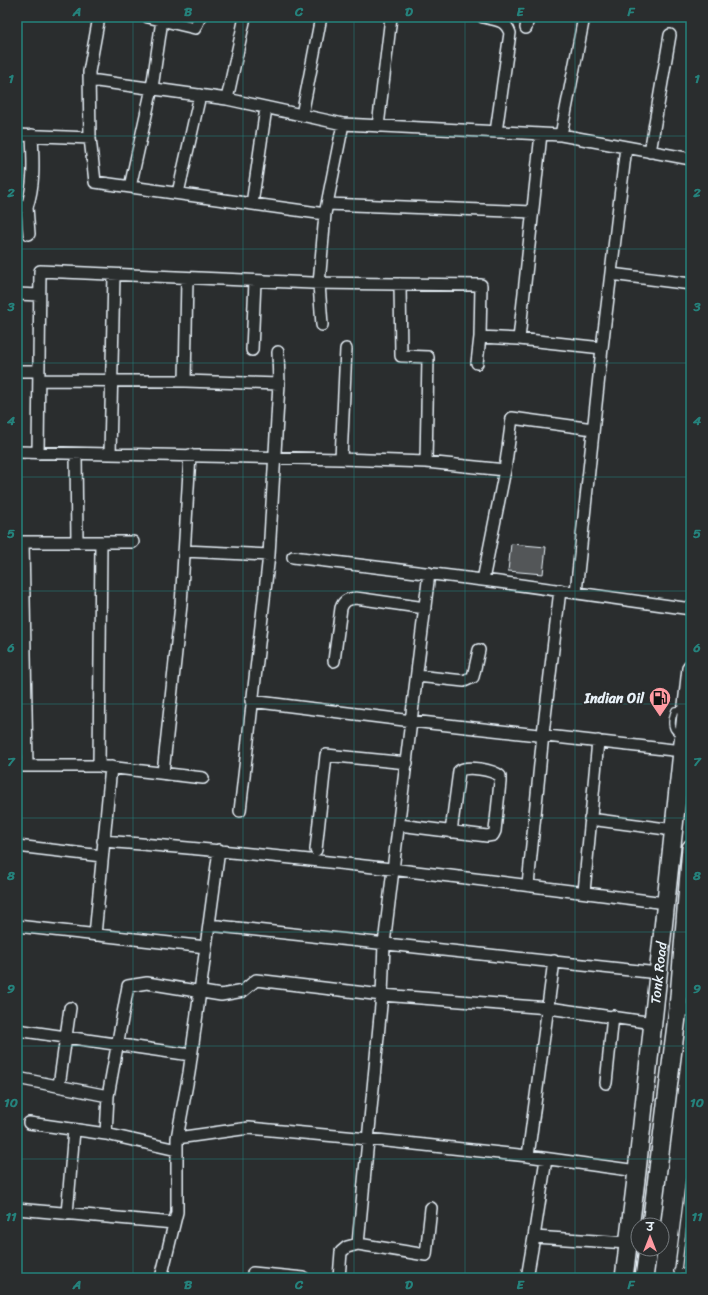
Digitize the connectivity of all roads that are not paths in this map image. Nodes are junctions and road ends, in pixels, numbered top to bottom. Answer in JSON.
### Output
{"nodes":[{"id":1,"x":99,"y":17,"type":"edge"},
{"id":2,"x":148,"y":17,"type":"edge"},
{"id":3,"x":200,"y":17,"type":"edge"},
{"id":4,"x":245,"y":17,"type":"edge"},
{"id":5,"x":321,"y":17,"type":"edge"},
{"id":6,"x":391,"y":17,"type":"edge"},
{"id":7,"x":483,"y":17,"type":"edge"},
{"id":8,"x":584,"y":17,"type":"edge"},
{"id":9,"x":162,"y":20,"type":"junction"},
{"id":10,"x":670,"y":35,"type":"dead end"},
{"id":11,"x":90,"y":80,"type":"junction"},
{"id":12,"x":152,"y":88,"type":"junction"},
{"id":13,"x":200,"y":95,"type":"junction"},
{"id":14,"x":227,"y":99,"type":"junction"},
{"id":15,"x":266,"y":108,"type":"junction"},
{"id":16,"x":302,"y":115,"type":"junction"},
{"id":17,"x":343,"y":124,"type":"junction"},
{"id":18,"x":378,"y":126,"type":"junction"},
{"id":19,"x":496,"y":132,"type":"junction"},
{"id":20,"x":541,"y":134,"type":"junction"},
{"id":21,"x":17,"y":135,"type":"edge"},
{"id":22,"x":32,"y":135,"type":"junction"},
{"id":23,"x":561,"y":135,"type":"junction"},
{"id":24,"x":90,"y":138,"type":"junction"},
{"id":25,"x":626,"y":147,"type":"junction"},
{"id":26,"x":650,"y":152,"type":"junction"},
{"id":27,"x":691,"y":159,"type":"edge"},
{"id":28,"x":130,"y":187,"type":"junction"},
{"id":29,"x":178,"y":194,"type":"junction"},
{"id":30,"x":252,"y":204,"type":"junction"},
{"id":31,"x":22,"y":206,"type":"edge"},
{"id":32,"x":326,"y":209,"type":"junction"},
{"id":33,"x":532,"y":212,"type":"junction"},
{"id":34,"x":29,"y":234,"type":"dead end"},
{"id":35,"x":611,"y":274,"type":"junction"},
{"id":36,"x":114,"y":275,"type":"junction"},
{"id":37,"x":187,"y":278,"type":"junction"},
{"id":38,"x":255,"y":281,"type":"junction"},
{"id":39,"x":319,"y":284,"type":"junction"},
{"id":40,"x":400,"y":284,"type":"junction"},
{"id":41,"x":691,"y":284,"type":"edge"},
{"id":42,"x":17,"y":294,"type":"edge"},
{"id":43,"x":40,"y":295,"type":"junction"},
{"id":44,"x":322,"y":325,"type":"dead end"},
{"id":45,"x":480,"y":337,"type":"junction"},
{"id":46,"x":519,"y":339,"type":"junction"},
{"id":47,"x":602,"y":348,"type":"junction"},
{"id":48,"x":346,"y":349,"type":"dead end"},
{"id":49,"x":252,"y":350,"type":"dead end"},
{"id":50,"x":278,"y":352,"type":"dead end"},
{"id":51,"x":478,"y":363,"type":"dead end"},
{"id":52,"x":17,"y":371,"type":"edge"},
{"id":53,"x":39,"y":376,"type":"junction"},
{"id":54,"x":112,"y":380,"type":"junction"},
{"id":55,"x":185,"y":381,"type":"junction"},
{"id":56,"x":279,"y":384,"type":"junction"},
{"id":57,"x":593,"y":429,"type":"junction"},
{"id":58,"x":17,"y":452,"type":"edge"},
{"id":59,"x":38,"y":453,"type":"junction"},
{"id":60,"x":76,"y":454,"type":"junction"},
{"id":61,"x":110,"y":454,"type":"junction"},
{"id":62,"x":190,"y":456,"type":"junction"},
{"id":63,"x":274,"y":456,"type":"junction"},
{"id":64,"x":341,"y":459,"type":"junction"},
{"id":65,"x":426,"y":462,"type":"junction"},
{"id":66,"x":505,"y":470,"type":"junction"},
{"id":67,"x":20,"y":542,"type":"edge"},
{"id":68,"x":77,"y":542,"type":"junction"},
{"id":69,"x":101,"y":542,"type":"junction"},
{"id":70,"x":133,"y":542,"type":"dead end"},
{"id":71,"x":184,"y":551,"type":"junction"},
{"id":72,"x":269,"y":555,"type":"junction"},
{"id":73,"x":293,"y":557,"type":"dead end"},
{"id":74,"x":429,"y":573,"type":"junction"},
{"id":75,"x":483,"y":580,"type":"junction"},
{"id":76,"x":560,"y":590,"type":"junction"},
{"id":77,"x":576,"y":592,"type":"junction"},
{"id":78,"x":425,"y":608,"type":"junction"},
{"id":79,"x":691,"y":609,"type":"edge"},
{"id":80,"x":479,"y":650,"type":"dead end"},
{"id":81,"x":334,"y":660,"type":"dead end"},
{"id":82,"x":691,"y":668,"type":"edge"},
{"id":83,"x":417,"y":676,"type":"junction"},
{"id":84,"x":251,"y":701,"type":"junction"},
{"id":85,"x":412,"y":721,"type":"junction"},
{"id":86,"x":543,"y":734,"type":"junction"},
{"id":87,"x":598,"y":740,"type":"junction"},
{"id":88,"x":686,"y":746,"type":"edge"},
{"id":89,"x":407,"y":763,"type":"junction"},
{"id":90,"x":22,"y":766,"type":"edge"},
{"id":91,"x":99,"y":766,"type":"junction"},
{"id":92,"x":111,"y":767,"type":"junction"},
{"id":93,"x":163,"y":772,"type":"junction"},
{"id":94,"x":203,"y":778,"type":"dead end"},
{"id":95,"x":240,"y":812,"type":"dead end"},
{"id":96,"x":590,"y":819,"type":"junction"},
{"id":97,"x":399,"y":825,"type":"junction"},
{"id":98,"x":674,"y":830,"type":"junction"},
{"id":99,"x":451,"y":832,"type":"junction"},
{"id":100,"x":104,"y":841,"type":"junction"},
{"id":101,"x":17,"y":846,"type":"edge"},
{"id":102,"x":691,"y":848,"type":"edge"},
{"id":103,"x":219,"y":850,"type":"junction"},
{"id":104,"x":316,"y":850,"type":"dead end"},
{"id":105,"x":102,"y":856,"type":"junction"},
{"id":106,"x":394,"y":869,"type":"junction"},
{"id":107,"x":528,"y":886,"type":"junction"},
{"id":108,"x":584,"y":892,"type":"junction"},
{"id":109,"x":665,"y":903,"type":"junction"},
{"id":110,"x":209,"y":925,"type":"junction"},
{"id":111,"x":17,"y":926,"type":"edge"},
{"id":112,"x":95,"y":935,"type":"junction"},
{"id":113,"x":384,"y":944,"type":"junction"},
{"id":114,"x":206,"y":947,"type":"junction"},
{"id":115,"x":554,"y":961,"type":"junction"},
{"id":116,"x":658,"y":973,"type":"junction"},
{"id":117,"x":198,"y":992,"type":"junction"},
{"id":118,"x":382,"y":995,"type":"junction"},
{"id":119,"x":70,"y":1008,"type":"dead end"},
{"id":120,"x":549,"y":1008,"type":"junction"},
{"id":121,"x":684,"y":1009,"type":"edge"},
{"id":122,"x":613,"y":1016,"type":"junction"},
{"id":123,"x":653,"y":1023,"type":"junction"},
{"id":124,"x":17,"y":1030,"type":"edge"},
{"id":125,"x":67,"y":1036,"type":"junction"},
{"id":126,"x":117,"y":1044,"type":"junction"},
{"id":127,"x":191,"y":1055,"type":"junction"},
{"id":128,"x":17,"y":1078,"type":"edge"},
{"id":129,"x":606,"y":1083,"type":"dead end"},
{"id":130,"x":59,"y":1086,"type":"junction"},
{"id":131,"x":108,"y":1096,"type":"junction"},
{"id":132,"x":29,"y":1122,"type":"dead end"},
{"id":133,"x":74,"y":1130,"type":"junction"},
{"id":134,"x":106,"y":1134,"type":"junction"},
{"id":135,"x":368,"y":1139,"type":"junction"},
{"id":136,"x":177,"y":1144,"type":"junction"},
{"id":137,"x":528,"y":1156,"type":"junction"},
{"id":138,"x":546,"y":1158,"type":"junction"},
{"id":139,"x":637,"y":1171,"type":"junction"},
{"id":140,"x":689,"y":1181,"type":"dead end"},
{"id":141,"x":431,"y":1208,"type":"dead end"},
{"id":142,"x":17,"y":1209,"type":"edge"},
{"id":143,"x":67,"y":1214,"type":"junction"},
{"id":144,"x":652,"y":1217,"type":"edge"},
{"id":145,"x":174,"y":1224,"type":"junction"},
{"id":146,"x":534,"y":1237,"type":"junction"},
{"id":147,"x":628,"y":1243,"type":"junction"},
{"id":148,"x":358,"y":1244,"type":"junction"},
{"id":149,"x":647,"y":1257,"type":"edge"},
{"id":150,"x":678,"y":1271,"type":"junction"},
{"id":151,"x":691,"y":1272,"type":"edge"},
{"id":152,"x":160,"y":1278,"type":"edge"},
{"id":153,"x":252,"y":1278,"type":"edge"},
{"id":154,"x":304,"y":1278,"type":"edge"},
{"id":155,"x":339,"y":1278,"type":"edge"},
{"id":156,"x":527,"y":1278,"type":"edge"},
{"id":157,"x":624,"y":1278,"type":"edge"},
{"id":158,"x":644,"y":1278,"type":"edge"},
{"id":159,"x":677,"y":1278,"type":"edge"}],
"edges":[{"from":1,"to":11,"type":"street"},
{"from":2,"to":9,"type":"street"},
{"from":3,"to":9,"type":"street"},
{"from":4,"to":14,"type":"street"},
{"from":5,"to":16,"type":"street"},
{"from":6,"to":18,"type":"street"},
{"from":7,"to":19,"type":"street"},
{"from":8,"to":23,"type":"street"},
{"from":9,"to":12,"type":"street"},
{"from":10,"to":26,"type":"street"},
{"from":11,"to":12,"type":"street"},
{"from":11,"to":24,"type":"street"},
{"from":12,"to":13,"type":"street"},
{"from":12,"to":28,"type":"street"},
{"from":13,"to":14,"type":"street"},
{"from":13,"to":29,"type":"street"},
{"from":14,"to":15,"type":"street"},
{"from":15,"to":16,"type":"street"},
{"from":15,"to":30,"type":"street"},
{"from":16,"to":17,"type":"street"},
{"from":17,"to":18,"type":"street"},
{"from":17,"to":32,"type":"street"},
{"from":18,"to":19,"type":"street"},
{"from":19,"to":20,"type":"street"},
{"from":20,"to":23,"type":"street"},
{"from":20,"to":33,"type":"street"},
{"from":21,"to":22,"type":"street"},
{"from":22,"to":24,"type":"street"},
{"from":22,"to":31,"type":"street"},
{"from":23,"to":25,"type":"street"},
{"from":24,"to":28,"type":"street"},
{"from":25,"to":26,"type":"street"},
{"from":25,"to":35,"type":"street"},
{"from":26,"to":27,"type":"street"},
{"from":28,"to":29,"type":"street"},
{"from":29,"to":30,"type":"street"},
{"from":30,"to":32,"type":"street"},
{"from":31,"to":34,"type":"street"},
{"from":32,"to":33,"type":"street"},
{"from":32,"to":39,"type":"street"},
{"from":33,"to":46,"type":"street"},
{"from":35,"to":41,"type":"street"},
{"from":35,"to":47,"type":"street"},
{"from":36,"to":37,"type":"street"},
{"from":36,"to":43,"type":"street"},
{"from":36,"to":54,"type":"street"},
{"from":37,"to":38,"type":"street"},
{"from":37,"to":55,"type":"street"},
{"from":38,"to":39,"type":"street"},
{"from":38,"to":49,"type":"street"},
{"from":39,"to":40,"type":"street"},
{"from":39,"to":44,"type":"street"},
{"from":40,"to":45,"type":"street"},
{"from":40,"to":65,"type":"street"},
{"from":42,"to":43,"type":"street"},
{"from":43,"to":53,"type":"street"},
{"from":45,"to":46,"type":"street"},
{"from":45,"to":51,"type":"street"},
{"from":46,"to":47,"type":"street"},
{"from":47,"to":57,"type":"street"},
{"from":48,"to":64,"type":"street"},
{"from":50,"to":56,"type":"street"},
{"from":52,"to":53,"type":"street"},
{"from":53,"to":54,"type":"street"},
{"from":53,"to":59,"type":"street"},
{"from":54,"to":55,"type":"street"},
{"from":54,"to":61,"type":"street"},
{"from":55,"to":56,"type":"street"},
{"from":56,"to":63,"type":"street"},
{"from":57,"to":66,"type":"street"},
{"from":57,"to":77,"type":"street"},
{"from":58,"to":59,"type":"street"},
{"from":59,"to":60,"type":"street"},
{"from":60,"to":61,"type":"street"},
{"from":60,"to":68,"type":"street"},
{"from":61,"to":62,"type":"street"},
{"from":62,"to":63,"type":"street"},
{"from":62,"to":71,"type":"street"},
{"from":63,"to":64,"type":"street"},
{"from":63,"to":72,"type":"street"},
{"from":64,"to":65,"type":"street"},
{"from":65,"to":66,"type":"street"},
{"from":66,"to":75,"type":"street"},
{"from":67,"to":68,"type":"street"},
{"from":67,"to":90,"type":"street"},
{"from":68,"to":69,"type":"street"},
{"from":69,"to":70,"type":"street"},
{"from":69,"to":91,"type":"street"},
{"from":71,"to":72,"type":"street"},
{"from":71,"to":93,"type":"street"},
{"from":72,"to":84,"type":"street"},
{"from":73,"to":74,"type":"street"},
{"from":74,"to":75,"type":"street"},
{"from":74,"to":78,"type":"street"},
{"from":75,"to":76,"type":"street"},
{"from":76,"to":77,"type":"street"},
{"from":76,"to":86,"type":"street"},
{"from":77,"to":79,"type":"street"},
{"from":78,"to":81,"type":"street"},
{"from":78,"to":83,"type":"street"},
{"from":80,"to":83,"type":"street"},
{"from":82,"to":88,"type":"main road","name":"Tonk Road"},
{"from":83,"to":85,"type":"street"},
{"from":84,"to":85,"type":"street"},
{"from":84,"to":95,"type":"street"},
{"from":85,"to":86,"type":"street"},
{"from":85,"to":89,"type":"street"},
{"from":86,"to":87,"type":"street"},
{"from":86,"to":107,"type":"street"},
{"from":87,"to":88,"type":"street"},
{"from":87,"to":96,"type":"street"},
{"from":88,"to":98,"type":"main road","name":"Tonk Road"},
{"from":89,"to":97,"type":"street"},
{"from":89,"to":104,"type":"street"},
{"from":90,"to":91,"type":"street"},
{"from":91,"to":92,"type":"street"},
{"from":92,"to":93,"type":"street"},
{"from":92,"to":100,"type":"street"},
{"from":93,"to":94,"type":"street"},
{"from":96,"to":98,"type":"street"},
{"from":96,"to":108,"type":"street"},
{"from":97,"to":99,"type":"street"},
{"from":97,"to":106,"type":"street"},
{"from":98,"to":109,"type":"main road","name":"Tonk Road"},
{"from":99,"to":99,"type":"street"},
{"from":100,"to":103,"type":"street"},
{"from":100,"to":105,"type":"street"},
{"from":101,"to":105,"type":"street"},
{"from":102,"to":121,"type":"main road","name":"Tonk Road"},
{"from":103,"to":106,"type":"street"},
{"from":103,"to":110,"type":"street"},
{"from":105,"to":112,"type":"street"},
{"from":106,"to":107,"type":"street"},
{"from":106,"to":113,"type":"street"},
{"from":107,"to":108,"type":"street"},
{"from":108,"to":109,"type":"street"},
{"from":109,"to":116,"type":"main road","name":"Tonk Road"},
{"from":110,"to":113,"type":"street"},
{"from":110,"to":114,"type":"street"},
{"from":111,"to":112,"type":"street"},
{"from":112,"to":114,"type":"street"},
{"from":113,"to":115,"type":"street"},
{"from":113,"to":118,"type":"street"},
{"from":114,"to":117,"type":"street"},
{"from":115,"to":116,"type":"street"},
{"from":115,"to":120,"type":"street"},
{"from":116,"to":123,"type":"main road","name":"Tonk Road"},
{"from":117,"to":118,"type":"street"},
{"from":117,"to":126,"type":"street"},
{"from":117,"to":127,"type":"street"},
{"from":118,"to":120,"type":"street"},
{"from":118,"to":135,"type":"street"},
{"from":119,"to":125,"type":"street"},
{"from":120,"to":122,"type":"street"},
{"from":120,"to":137,"type":"street"},
{"from":121,"to":144,"type":"main road","name":"Tonk Road"},
{"from":122,"to":123,"type":"street"},
{"from":122,"to":129,"type":"street"},
{"from":123,"to":139,"type":"main road","name":"Tonk Road"},
{"from":124,"to":125,"type":"street"},
{"from":125,"to":126,"type":"street"},
{"from":125,"to":130,"type":"street"},
{"from":126,"to":127,"type":"street"},
{"from":126,"to":131,"type":"street"},
{"from":127,"to":136,"type":"street"},
{"from":128,"to":130,"type":"street"},
{"from":130,"to":131,"type":"street"},
{"from":131,"to":134,"type":"street"},
{"from":132,"to":133,"type":"street"},
{"from":133,"to":134,"type":"street"},
{"from":133,"to":143,"type":"street"},
{"from":134,"to":136,"type":"street"},
{"from":135,"to":136,"type":"street"},
{"from":135,"to":137,"type":"street"},
{"from":135,"to":148,"type":"street"},
{"from":136,"to":145,"type":"street"},
{"from":137,"to":138,"type":"street"},
{"from":138,"to":139,"type":"street"},
{"from":138,"to":146,"type":"street"},
{"from":139,"to":147,"type":"main road","name":"Tonk Road"},
{"from":140,"to":150,"type":"lane"},
{"from":141,"to":148,"type":"street"},
{"from":142,"to":143,"type":"street"},
{"from":143,"to":145,"type":"street"},
{"from":145,"to":152,"type":"street"},
{"from":146,"to":147,"type":"street"},
{"from":146,"to":156,"type":"street"},
{"from":147,"to":157,"type":"main road","name":"Tonk Road"},
{"from":148,"to":155,"type":"street"},
{"from":149,"to":158,"type":"main road"},
{"from":150,"to":151,"type":"lane"},
{"from":150,"to":159,"type":"lane"},
{"from":153,"to":154,"type":"street"}]}
